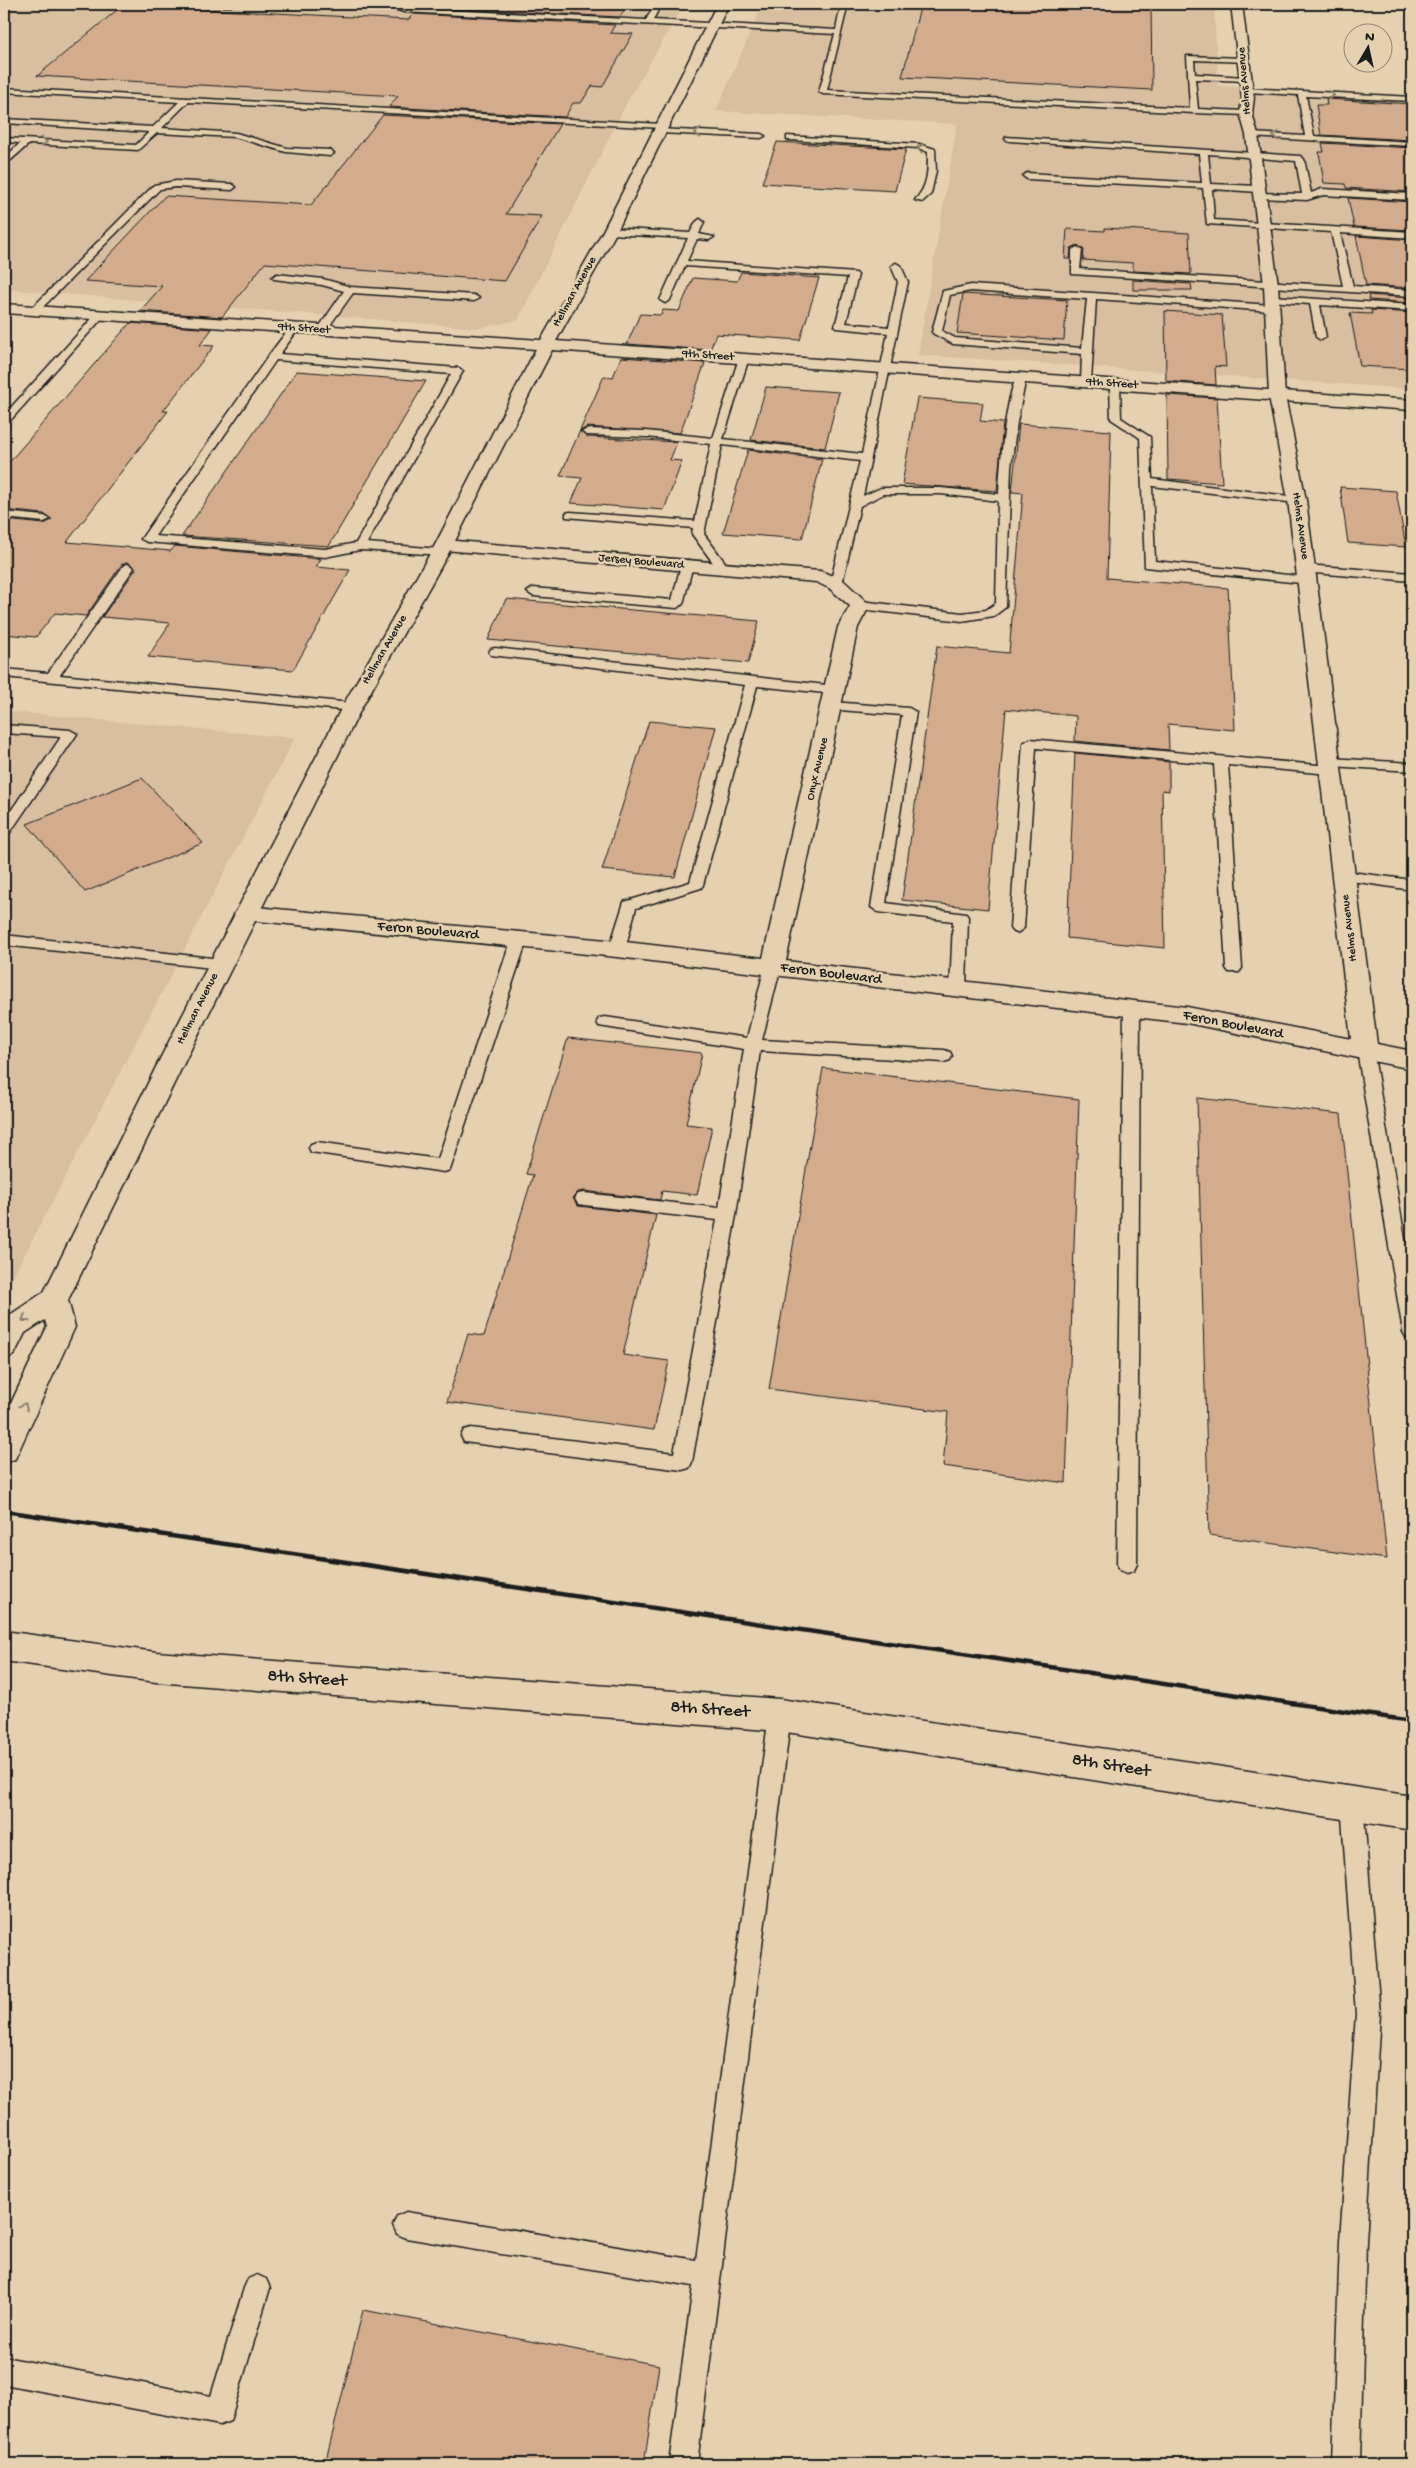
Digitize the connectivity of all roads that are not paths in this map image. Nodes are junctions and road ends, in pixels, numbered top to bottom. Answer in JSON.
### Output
{"nodes":[{"id":1,"x":186,"y":4,"type":"edge"},
{"id":2,"x":231,"y":4,"type":"edge"},
{"id":3,"x":304,"y":4,"type":"edge"},
{"id":4,"x":353,"y":4,"type":"edge"},
{"id":5,"x":400,"y":4,"type":"edge"},
{"id":6,"x":658,"y":4,"type":"edge"},
{"id":7,"x":723,"y":4,"type":"edge"},
{"id":8,"x":845,"y":4,"type":"edge"},
{"id":9,"x":1236,"y":4,"type":"edge"},
{"id":10,"x":649,"y":22,"type":"junction"},
{"id":11,"x":712,"y":25,"type":"junction"},
{"id":12,"x":839,"y":32,"type":"junction"},
{"id":13,"x":1243,"y":60,"type":"junction"},
{"id":14,"x":1191,"y":76,"type":"junction"},
{"id":15,"x":1246,"y":85,"type":"junction"},
{"id":16,"x":4,"y":90,"type":"edge"},
{"id":17,"x":1302,"y":94,"type":"junction"},
{"id":18,"x":1412,"y":99,"type":"edge"},
{"id":19,"x":186,"y":100,"type":"junction"},
{"id":20,"x":1194,"y":111,"type":"junction"},
{"id":21,"x":1246,"y":113,"type":"junction"},
{"id":22,"x":4,"y":121,"type":"edge"},
{"id":23,"x":661,"y":128,"type":"junction"},
{"id":24,"x":155,"y":130,"type":"junction"},
{"id":25,"x":1252,"y":135,"type":"junction"},
{"id":26,"x":761,"y":136,"type":"dead end"},
{"id":27,"x":790,"y":138,"type":"dead end"},
{"id":28,"x":1009,"y":138,"type":"dead end"},
{"id":29,"x":1310,"y":138,"type":"junction"},
{"id":30,"x":4,"y":140,"type":"edge"},
{"id":31,"x":27,"y":141,"type":"junction"},
{"id":32,"x":1412,"y":144,"type":"edge"},
{"id":33,"x":1203,"y":151,"type":"junction"},
{"id":34,"x":330,"y":153,"type":"dead end"},
{"id":35,"x":1255,"y":156,"type":"junction"},
{"id":36,"x":4,"y":163,"type":"edge"},
{"id":37,"x":1027,"y":176,"type":"dead end"},
{"id":38,"x":1207,"y":186,"type":"junction"},
{"id":39,"x":232,"y":187,"type":"dead end"},
{"id":40,"x":1259,"y":192,"type":"junction"},
{"id":41,"x":1307,"y":197,"type":"junction"},
{"id":42,"x":1412,"y":197,"type":"edge"},
{"id":43,"x":919,"y":200,"type":"dead end"},
{"id":44,"x":700,"y":222,"type":"dead end"},
{"id":45,"x":1264,"y":226,"type":"junction"},
{"id":46,"x":1335,"y":230,"type":"junction"},
{"id":47,"x":610,"y":231,"type":"junction"},
{"id":48,"x":1412,"y":235,"type":"edge"},
{"id":49,"x":694,"y":236,"type":"junction"},
{"id":50,"x":709,"y":237,"type":"dead end"},
{"id":51,"x":1077,"y":250,"type":"dead end"},
{"id":52,"x":682,"y":263,"type":"junction"},
{"id":53,"x":896,"y":266,"type":"dead end"},
{"id":54,"x":277,"y":278,"type":"dead end"},
{"id":55,"x":350,"y":290,"type":"junction"},
{"id":56,"x":1348,"y":290,"type":"junction"},
{"id":57,"x":1412,"y":294,"type":"edge"},
{"id":58,"x":1092,"y":296,"type":"junction"},
{"id":59,"x":1272,"y":297,"type":"junction"},
{"id":60,"x":474,"y":298,"type":"dead end"},
{"id":61,"x":666,"y":300,"type":"dead end"},
{"id":62,"x":1314,"y":301,"type":"junction"},
{"id":63,"x":4,"y":308,"type":"edge"},
{"id":64,"x":1412,"y":308,"type":"edge"},
{"id":65,"x":35,"y":310,"type":"junction"},
{"id":66,"x":100,"y":315,"type":"junction"},
{"id":67,"x":294,"y":328,"type":"junction"},
{"id":68,"x":322,"y":330,"type":"junction"},
{"id":69,"x":892,"y":330,"type":"junction"},
{"id":70,"x":1321,"y":338,"type":"dead end"},
{"id":71,"x":547,"y":344,"type":"junction"},
{"id":72,"x":1087,"y":350,"type":"junction"},
{"id":73,"x":273,"y":357,"type":"junction"},
{"id":74,"x":744,"y":358,"type":"junction"},
{"id":75,"x":884,"y":368,"type":"junction"},
{"id":76,"x":1021,"y":378,"type":"junction"},
{"id":77,"x":1086,"y":382,"type":"junction"},
{"id":78,"x":1115,"y":384,"type":"junction"},
{"id":79,"x":1277,"y":396,"type":"junction"},
{"id":80,"x":1412,"y":405,"type":"edge"},
{"id":81,"x":4,"y":420,"type":"edge"},
{"id":82,"x":587,"y":432,"type":"dead end"},
{"id":83,"x":717,"y":442,"type":"junction"},
{"id":84,"x":866,"y":458,"type":"junction"},
{"id":85,"x":1146,"y":482,"type":"junction"},
{"id":86,"x":1004,"y":498,"type":"junction"},
{"id":87,"x":1297,"y":500,"type":"junction"},
{"id":88,"x":854,"y":504,"type":"junction"},
{"id":89,"x":4,"y":515,"type":"edge"},
{"id":90,"x":570,"y":515,"type":"dead end"},
{"id":91,"x":44,"y":519,"type":"dead end"},
{"id":92,"x":700,"y":525,"type":"junction"},
{"id":93,"x":360,"y":546,"type":"junction"},
{"id":94,"x":442,"y":549,"type":"junction"},
{"id":95,"x":687,"y":565,"type":"junction"},
{"id":96,"x":128,"y":568,"type":"dead end"},
{"id":97,"x":723,"y":568,"type":"junction"},
{"id":98,"x":1306,"y":575,"type":"junction"},
{"id":99,"x":1412,"y":577,"type":"edge"},
{"id":100,"x":836,"y":584,"type":"junction"},
{"id":101,"x":532,"y":592,"type":"dead end"},
{"id":102,"x":860,"y":605,"type":"junction"},
{"id":103,"x":495,"y":652,"type":"dead end"},
{"id":104,"x":4,"y":673,"type":"edge"},
{"id":105,"x":51,"y":678,"type":"junction"},
{"id":106,"x":752,"y":682,"type":"junction"},
{"id":107,"x":834,"y":698,"type":"junction"},
{"id":108,"x":352,"y":707,"type":"junction"},
{"id":109,"x":4,"y":729,"type":"edge"},
{"id":110,"x":1222,"y":760,"type":"junction"},
{"id":111,"x":1330,"y":766,"type":"junction"},
{"id":112,"x":1412,"y":767,"type":"edge"},
{"id":113,"x":4,"y":831,"type":"edge"},
{"id":114,"x":1343,"y":876,"type":"junction"},
{"id":115,"x":1412,"y":885,"type":"edge"},
{"id":116,"x":246,"y":914,"type":"junction"},
{"id":117,"x":1016,"y":928,"type":"dead end"},
{"id":118,"x":4,"y":940,"type":"edge"},
{"id":119,"x":518,"y":940,"type":"junction"},
{"id":120,"x":616,"y":949,"type":"junction"},
{"id":121,"x":221,"y":964,"type":"junction"},
{"id":122,"x":773,"y":966,"type":"junction"},
{"id":123,"x":1234,"y":968,"type":"dead end"},
{"id":124,"x":958,"y":990,"type":"junction"},
{"id":125,"x":1132,"y":1009,"type":"junction"},
{"id":126,"x":605,"y":1022,"type":"dead end"},
{"id":127,"x":753,"y":1044,"type":"junction"},
{"id":128,"x":1365,"y":1050,"type":"junction"},
{"id":129,"x":944,"y":1056,"type":"dead end"},
{"id":130,"x":1412,"y":1060,"type":"edge"},
{"id":131,"x":317,"y":1148,"type":"dead end"},
{"id":132,"x":584,"y":1200,"type":"dead end"},
{"id":133,"x":727,"y":1215,"type":"junction"},
{"id":134,"x":54,"y":1300,"type":"junction"},
{"id":135,"x":1412,"y":1332,"type":"edge"},
{"id":136,"x":4,"y":1347,"type":"edge"},
{"id":137,"x":471,"y":1436,"type":"dead end"},
{"id":138,"x":4,"y":1450,"type":"edge"},
{"id":139,"x":1127,"y":1564,"type":"dead end"},
{"id":140,"x":4,"y":1646,"type":"edge"},
{"id":141,"x":780,"y":1715,"type":"junction"},
{"id":142,"x":1352,"y":1803,"type":"junction"},
{"id":143,"x":1412,"y":1813,"type":"edge"},
{"id":144,"x":406,"y":2225,"type":"dead end"},
{"id":145,"x":707,"y":2274,"type":"junction"},
{"id":146,"x":257,"y":2288,"type":"dead end"},
{"id":147,"x":4,"y":2371,"type":"edge"},
{"id":148,"x":683,"y":2464,"type":"edge"},
{"id":149,"x":1346,"y":2464,"type":"edge"}],
"edges":[{"from":1,"to":2,"type":"lane"},
{"from":3,"to":4,"type":"lane"},
{"from":5,"to":10,"type":"lane"},
{"from":6,"to":10,"type":"lane"},
{"from":7,"to":11,"type":"street","name":"Hellman Avenue"},
{"from":8,"to":12,"type":"lane"},
{"from":9,"to":13,"type":"street","name":"Helms Avenue"},
{"from":10,"to":11,"type":"lane"},
{"from":11,"to":12,"type":"lane"},
{"from":11,"to":23,"type":"street","name":"Hellman Avenue"},
{"from":12,"to":20,"type":"lane"},
{"from":13,"to":14,"type":"lane"},
{"from":13,"to":15,"type":"street","name":"Helms Avenue"},
{"from":14,"to":15,"type":"lane"},
{"from":14,"to":20,"type":"lane"},
{"from":15,"to":17,"type":"lane"},
{"from":15,"to":21,"type":"street","name":"Helms Avenue"},
{"from":16,"to":19,"type":"lane"},
{"from":17,"to":18,"type":"lane","one_way":true},
{"from":17,"to":29,"type":"lane"},
{"from":19,"to":23,"type":"lane"},
{"from":19,"to":24,"type":"lane"},
{"from":20,"to":21,"type":"lane"},
{"from":21,"to":25,"type":"street","name":"Helms Avenue"},
{"from":22,"to":24,"type":"lane"},
{"from":26,"to":23,"type":"lane","one_way":true},
{"from":23,"to":47,"type":"street","name":"Hellman Avenue"},
{"from":31,"to":24,"type":"lane","one_way":true},
{"from":24,"to":34,"type":"lane"},
{"from":29,"to":25,"type":"lane","one_way":true},
{"from":25,"to":35,"type":"street","name":"Helms Avenue"},
{"from":43,"to":27,"type":"lane","one_way":true},
{"from":28,"to":33,"type":"lane"},
{"from":29,"to":32,"type":"lane"},
{"from":30,"to":31,"type":"lane"},
{"from":31,"to":36,"type":"lane"},
{"from":33,"to":35,"type":"lane"},
{"from":33,"to":38,"type":"lane"},
{"from":35,"to":40,"type":"street","name":"Helms Avenue"},
{"from":35,"to":41,"type":"lane"},
{"from":37,"to":38,"type":"lane"},
{"from":38,"to":40,"type":"lane"},
{"from":38,"to":45,"type":"lane"},
{"from":39,"to":65,"type":"lane"},
{"from":40,"to":41,"type":"lane"},
{"from":40,"to":45,"type":"street","name":"Helms Avenue"},
{"from":41,"to":42,"type":"lane"},
{"from":44,"to":49,"type":"lane"},
{"from":45,"to":46,"type":"lane"},
{"from":45,"to":59,"type":"street","name":"Helms Avenue"},
{"from":46,"to":48,"type":"lane"},
{"from":46,"to":56,"type":"lane"},
{"from":47,"to":49,"type":"lane"},
{"from":47,"to":71,"type":"street","name":"Hellman Avenue"},
{"from":49,"to":50,"type":"lane"},
{"from":49,"to":52,"type":"lane"},
{"from":51,"to":59,"type":"lane"},
{"from":52,"to":61,"type":"lane"},
{"from":52,"to":69,"type":"lane"},
{"from":53,"to":69,"type":"lane"},
{"from":54,"to":55,"type":"lane"},
{"from":55,"to":60,"type":"lane"},
{"from":55,"to":68,"type":"lane"},
{"from":56,"to":57,"type":"lane"},
{"from":56,"to":59,"type":"lane"},
{"from":58,"to":59,"type":"lane"},
{"from":58,"to":72,"type":"lane"},
{"from":58,"to":72,"type":"lane"},
{"from":59,"to":62,"type":"lane"},
{"from":59,"to":79,"type":"street","name":"Helms Avenue"},
{"from":62,"to":64,"type":"lane"},
{"from":62,"to":70,"type":"lane"},
{"from":63,"to":65,"type":"street","name":"9th Street"},
{"from":65,"to":66,"type":"street","name":"9th Street"},
{"from":66,"to":67,"type":"street","name":"9th Street"},
{"from":66,"to":81,"type":"lane"},
{"from":67,"to":68,"type":"street","name":"9th Street"},
{"from":67,"to":73,"type":"lane"},
{"from":68,"to":71,"type":"street","name":"9th Street"},
{"from":69,"to":75,"type":"lane"},
{"from":71,"to":74,"type":"street","name":"9th Street"},
{"from":71,"to":94,"type":"street","name":"Hellman Avenue"},
{"from":72,"to":77,"type":"lane"},
{"from":73,"to":93,"type":"lane"},
{"from":73,"to":93,"type":"lane"},
{"from":74,"to":75,"type":"street","name":"9th Street"},
{"from":74,"to":83,"type":"lane"},
{"from":75,"to":76,"type":"street","name":"9th Street"},
{"from":75,"to":84,"type":"lane"},
{"from":76,"to":77,"type":"street","name":"9th Street"},
{"from":76,"to":86,"type":"lane"},
{"from":77,"to":78,"type":"street","name":"9th Street"},
{"from":78,"to":79,"type":"street","name":"9th Street"},
{"from":78,"to":85,"type":"lane"},
{"from":79,"to":80,"type":"street","name":"9th Street"},
{"from":79,"to":87,"type":"street","name":"Helms Avenue"},
{"from":82,"to":83,"type":"lane"},
{"from":83,"to":84,"type":"lane"},
{"from":83,"to":92,"type":"lane"},
{"from":84,"to":88,"type":"lane"},
{"from":85,"to":87,"type":"lane"},
{"from":85,"to":98,"type":"lane"},
{"from":86,"to":88,"type":"lane"},
{"from":86,"to":102,"type":"lane"},
{"from":87,"to":98,"type":"street","name":"Helms Avenue"},
{"from":88,"to":100,"type":"lane"},
{"from":89,"to":91,"type":"lane"},
{"from":90,"to":92,"type":"lane"},
{"from":92,"to":97,"type":"lane"},
{"from":93,"to":94,"type":"lane"},
{"from":94,"to":95,"type":"street","name":"Jersey Boulevard"},
{"from":94,"to":108,"type":"street","name":"Hellman Avenue"},
{"from":95,"to":97,"type":"street","name":"Jersey Boulevard"},
{"from":95,"to":101,"type":"lane"},
{"from":96,"to":105,"type":"lane"},
{"from":97,"to":100,"type":"street","name":"Jersey Boulevard"},
{"from":98,"to":99,"type":"lane"},
{"from":98,"to":111,"type":"street","name":"Helms Avenue"},
{"from":100,"to":102,"type":"street"},
{"from":102,"to":107,"type":"street","name":"Onyx Avenue"},
{"from":103,"to":106,"type":"lane"},
{"from":104,"to":105,"type":"lane"},
{"from":105,"to":108,"type":"lane"},
{"from":106,"to":107,"type":"lane"},
{"from":106,"to":120,"type":"lane"},
{"from":107,"to":122,"type":"street","name":"Onyx Avenue"},
{"from":107,"to":124,"type":"lane"},
{"from":108,"to":116,"type":"street","name":"Hellman Avenue"},
{"from":109,"to":113,"type":"lane"},
{"from":110,"to":111,"type":"lane"},
{"from":110,"to":117,"type":"lane"},
{"from":110,"to":123,"type":"lane"},
{"from":111,"to":112,"type":"lane"},
{"from":111,"to":114,"type":"street","name":"Helms Avenue"},
{"from":114,"to":115,"type":"lane"},
{"from":114,"to":128,"type":"street","name":"Helms Avenue"},
{"from":116,"to":119,"type":"street","name":"Feron Boulevard"},
{"from":116,"to":121,"type":"street","name":"Hellman Avenue"},
{"from":118,"to":121,"type":"lane"},
{"from":119,"to":120,"type":"street","name":"Feron Boulevard"},
{"from":119,"to":131,"type":"lane"},
{"from":120,"to":122,"type":"street","name":"Feron Boulevard"},
{"from":121,"to":134,"type":"street","name":"Hellman Avenue"},
{"from":122,"to":124,"type":"street","name":"Feron Boulevard"},
{"from":122,"to":127,"type":"lane"},
{"from":124,"to":125,"type":"street","name":"Feron Boulevard"},
{"from":125,"to":128,"type":"street","name":"Feron Boulevard"},
{"from":125,"to":139,"type":"lane"},
{"from":126,"to":127,"type":"lane"},
{"from":127,"to":129,"type":"lane"},
{"from":127,"to":133,"type":"lane"},
{"from":128,"to":130,"type":"street","name":"Feron Boulevard"},
{"from":128,"to":135,"type":"lane"},
{"from":132,"to":133,"type":"lane"},
{"from":133,"to":137,"type":"lane"},
{"from":134,"to":136,"type":"street","one_way":true},
{"from":138,"to":134,"type":"street","one_way":true},
{"from":140,"to":141,"type":"street","name":"8th Street"},
{"from":141,"to":142,"type":"street","name":"8th Street"},
{"from":141,"to":145,"type":"lane"},
{"from":142,"to":143,"type":"street","name":"8th Street"},
{"from":142,"to":149,"type":"lane"},
{"from":144,"to":145,"type":"lane"},
{"from":145,"to":148,"type":"lane"},
{"from":146,"to":147,"type":"lane"}]}
